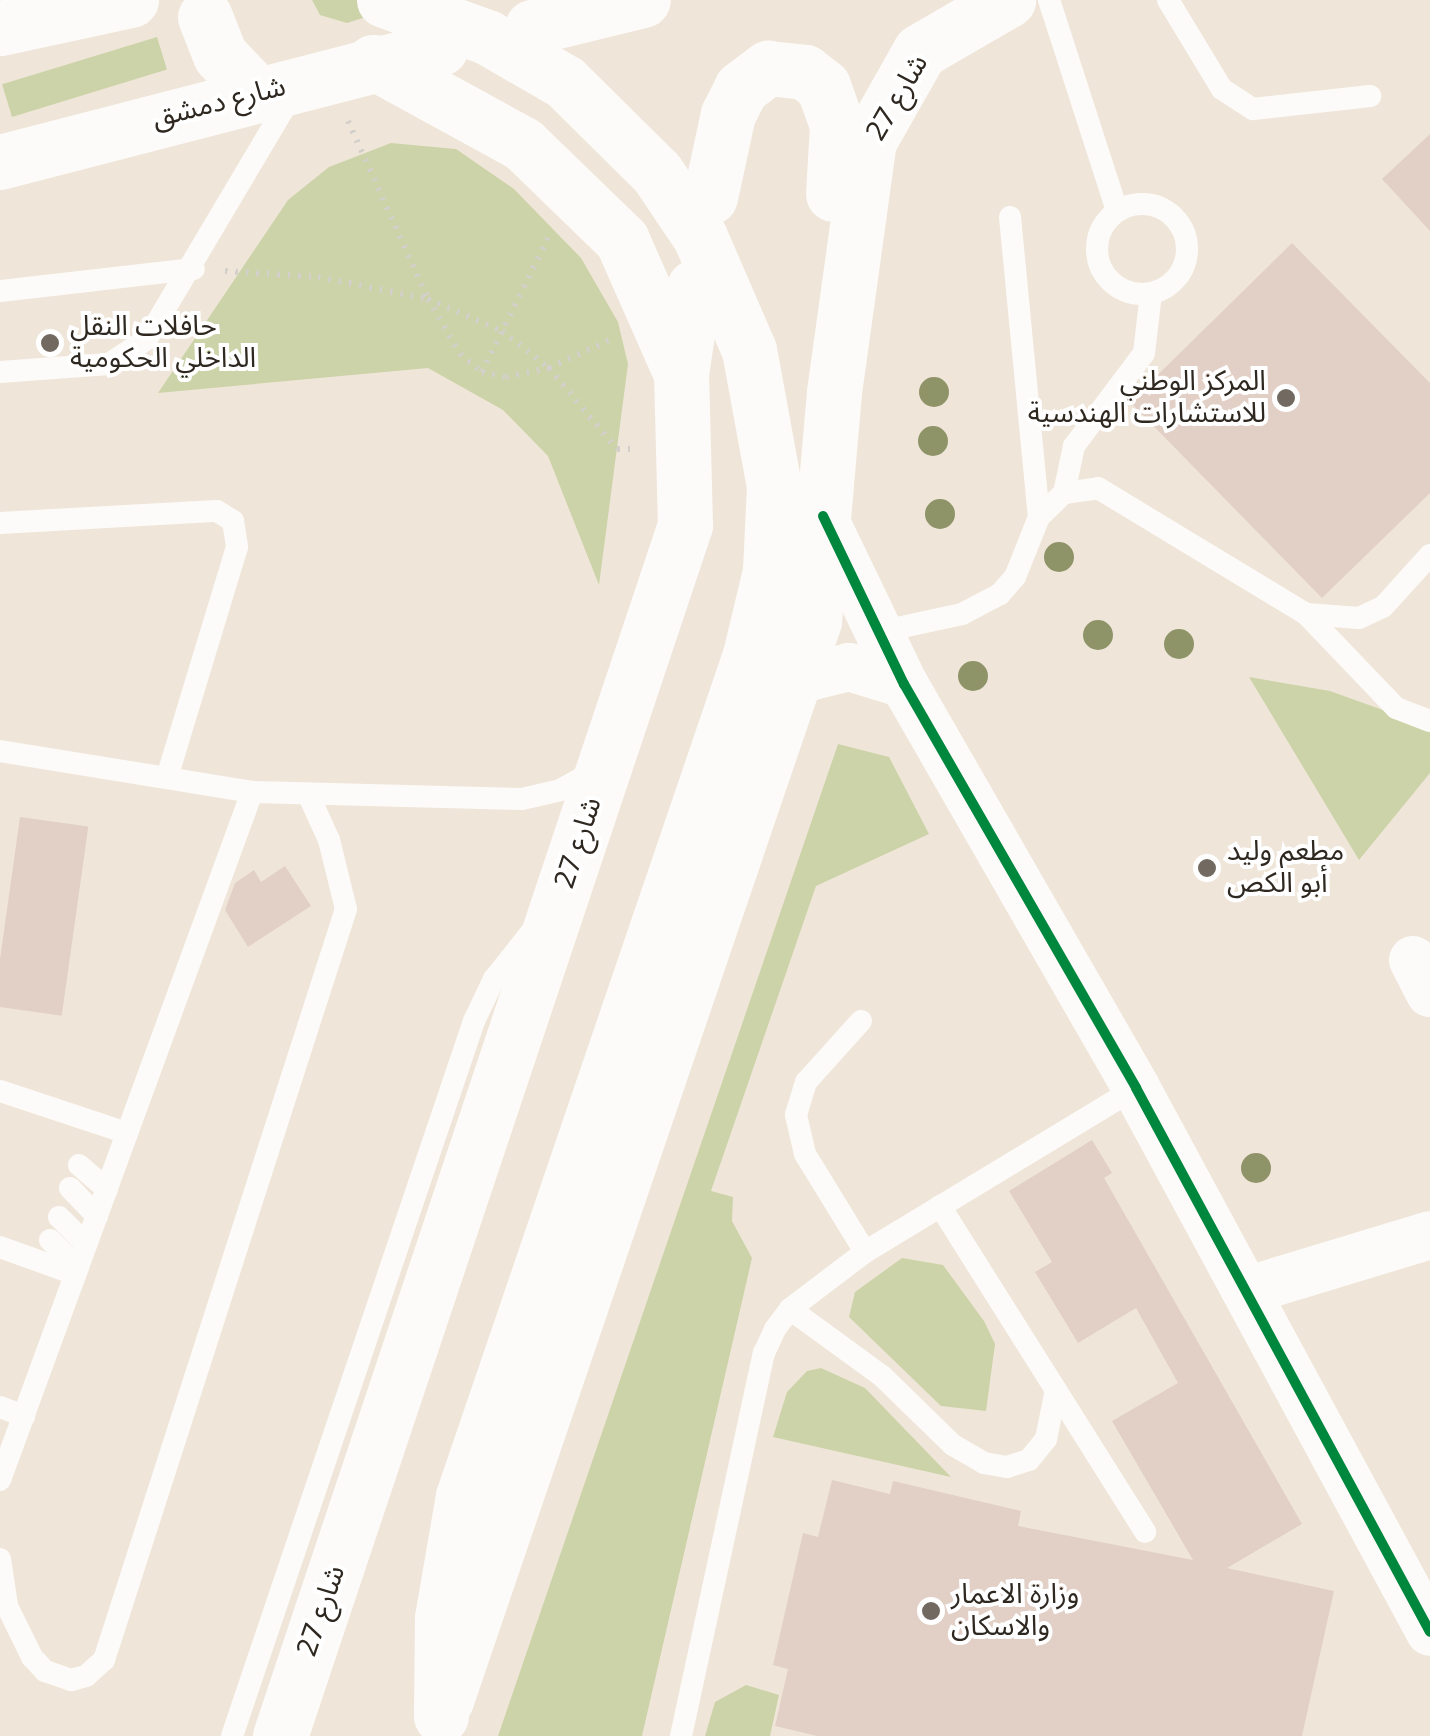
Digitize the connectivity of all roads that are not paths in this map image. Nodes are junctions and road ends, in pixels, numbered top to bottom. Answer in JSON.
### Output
{"nodes":[{"id":1,"x":131,"y":0,"type":"edge"},
{"id":2,"x":384,"y":0,"type":"edge"},
{"id":3,"x":643,"y":0,"type":"edge"},
{"id":4,"x":1008,"y":0,"type":"edge"},
{"id":5,"x":1049,"y":0,"type":"edge"},
{"id":6,"x":1168,"y":0,"type":"edge"},
{"id":7,"x":205,"y":16,"type":"dead end"},
{"id":8,"x":532,"y":27,"type":"dead end"},
{"id":9,"x":0,"y":28,"type":"edge"},
{"id":10,"x":440,"y":48,"type":"dead end"},
{"id":11,"x":314,"y":78,"type":"junction"},
{"id":12,"x":1370,"y":96,"type":"dead end"},
{"id":13,"x":0,"y":162,"type":"edge"},
{"id":14,"x":710,"y":197,"type":"dead end"},
{"id":15,"x":1117,"y":211,"type":"junction"},
{"id":16,"x":1010,"y":217,"type":"dead end"},
{"id":17,"x":194,"y":269,"type":"junction"},
{"id":18,"x":0,"y":291,"type":"edge"},
{"id":19,"x":1151,"y":293,"type":"junction"},
{"id":20,"x":0,"y":372,"type":"edge"},
{"id":21,"x":834,"y":392,"type":"junction"},
{"id":22,"x":1064,"y":493,"type":"junction"},
{"id":23,"x":823,"y":516,"type":"junction"},
{"id":24,"x":1039,"y":517,"type":"junction"},
{"id":25,"x":0,"y":523,"type":"edge"},
{"id":26,"x":1430,"y":555,"type":"edge"},
{"id":27,"x":1306,"y":614,"type":"junction"},
{"id":28,"x":879,"y":632,"type":"junction"},
{"id":29,"x":793,"y":682,"type":"junction"},
{"id":30,"x":904,"y":684,"type":"junction"},
{"id":31,"x":1430,"y":721,"type":"edge"},
{"id":32,"x":0,"y":750,"type":"edge"},
{"id":33,"x":606,"y":764,"type":"junction"},
{"id":34,"x":167,"y":778,"type":"junction"},
{"id":35,"x":252,"y":792,"type":"junction"},
{"id":36,"x":308,"y":794,"type":"junction"},
{"id":37,"x":558,"y":908,"type":"junction"},
{"id":38,"x":860,"y":1020,"type":"dead end"},
{"id":39,"x":1136,"y":1088,"type":"junction"},
{"id":40,"x":0,"y":1091,"type":"edge"},
{"id":41,"x":127,"y":1133,"type":"junction"},
{"id":42,"x":80,"y":1164,"type":"dead end"},
{"id":43,"x":70,"y":1188,"type":"dead end"},
{"id":44,"x":106,"y":1189,"type":"junction"},
{"id":45,"x":940,"y":1206,"type":"junction"},
{"id":46,"x":97,"y":1216,"type":"junction"},
{"id":47,"x":59,"y":1217,"type":"dead end"},
{"id":48,"x":1430,"y":1235,"type":"edge"},
{"id":49,"x":50,"y":1240,"type":"dead end"},
{"id":50,"x":86,"y":1244,"type":"junction"},
{"id":51,"x":0,"y":1246,"type":"edge"},
{"id":52,"x":865,"y":1252,"type":"junction"},
{"id":53,"x":77,"y":1270,"type":"junction"},
{"id":54,"x":1246,"y":1291,"type":"junction"},
{"id":55,"x":790,"y":1309,"type":"junction"},
{"id":56,"x":1056,"y":1390,"type":"junction"},
{"id":57,"x":0,"y":1407,"type":"edge"},
{"id":58,"x":24,"y":1416,"type":"junction"},
{"id":59,"x":0,"y":1480,"type":"edge"},
{"id":60,"x":1145,"y":1532,"type":"dead end"},
{"id":61,"x":0,"y":1559,"type":"edge"},
{"id":62,"x":1430,"y":1632,"type":"edge"},
{"id":63,"x":437,"y":1726,"type":"edge"},
{"id":64,"x":232,"y":1736,"type":"edge"},
{"id":65,"x":280,"y":1736,"type":"edge"},
{"id":66,"x":682,"y":1736,"type":"edge"}],
"edges":[{"from":1,"to":9,"type":"main road"},
{"from":2,"to":63,"type":"main road"},
{"from":3,"to":8,"type":"main road"},
{"from":4,"to":21,"type":"main road","name":"شارع 27"},
{"from":5,"to":15,"type":"lane"},
{"from":6,"to":12,"type":"lane"},
{"from":7,"to":11,"type":"main road","name":"شارع 27"},
{"from":10,"to":11,"type":"main road","name":"شارع دمشق"},
{"from":11,"to":13,"type":"main road","name":"شارع دمشق"},
{"from":11,"to":17,"type":"lane"},
{"from":11,"to":33,"type":"main road","name":"شارع 27"},
{"from":14,"to":21,"type":"main road"},
{"from":15,"to":19,"type":"lane"},
{"from":15,"to":19,"type":"lane"},
{"from":16,"to":24,"type":"lane"},
{"from":17,"to":18,"type":"lane"},
{"from":17,"to":20,"type":"lane"},
{"from":19,"to":22,"type":"lane"},
{"from":21,"to":23,"type":"main road","name":"شارع 27"},
{"from":22,"to":24,"type":"lane"},
{"from":22,"to":27,"type":"lane"},
{"from":23,"to":28,"type":"street"},
{"from":23,"to":29,"type":"main road","name":"شارع 27"},
{"from":24,"to":28,"type":"lane"},
{"from":25,"to":34,"type":"lane"},
{"from":26,"to":27,"type":"lane"},
{"from":27,"to":31,"type":"lane"},
{"from":28,"to":30,"type":"street"},
{"from":29,"to":30,"type":"street"},
{"from":29,"to":63,"type":"main road","name":"شارع 27"},
{"from":30,"to":39,"type":"street"},
{"from":32,"to":34,"type":"lane"},
{"from":33,"to":36,"type":"lane"},
{"from":33,"to":37,"type":"main road","name":"شارع 27"},
{"from":34,"to":35,"type":"lane"},
{"from":35,"to":36,"type":"lane"},
{"from":35,"to":41,"type":"lane"},
{"from":36,"to":61,"type":"lane"},
{"from":37,"to":64,"type":"lane"},
{"from":37,"to":65,"type":"main road","name":"شارع 27"},
{"from":38,"to":52,"type":"lane"},
{"from":39,"to":45,"type":"lane"},
{"from":39,"to":54,"type":"street"},
{"from":40,"to":41,"type":"lane"},
{"from":41,"to":44,"type":"lane"},
{"from":42,"to":44,"type":"lane"},
{"from":43,"to":46,"type":"lane"},
{"from":44,"to":46,"type":"lane"},
{"from":45,"to":52,"type":"lane"},
{"from":45,"to":56,"type":"lane"},
{"from":46,"to":50,"type":"lane"},
{"from":47,"to":50,"type":"lane"},
{"from":48,"to":54,"type":"street"},
{"from":49,"to":53,"type":"lane"},
{"from":50,"to":53,"type":"lane"},
{"from":51,"to":53,"type":"lane"},
{"from":52,"to":55,"type":"lane"},
{"from":53,"to":58,"type":"lane"},
{"from":54,"to":62,"type":"street"},
{"from":55,"to":56,"type":"lane"},
{"from":55,"to":66,"type":"lane"},
{"from":56,"to":60,"type":"lane"},
{"from":57,"to":58,"type":"lane"},
{"from":58,"to":59,"type":"lane"}]}
